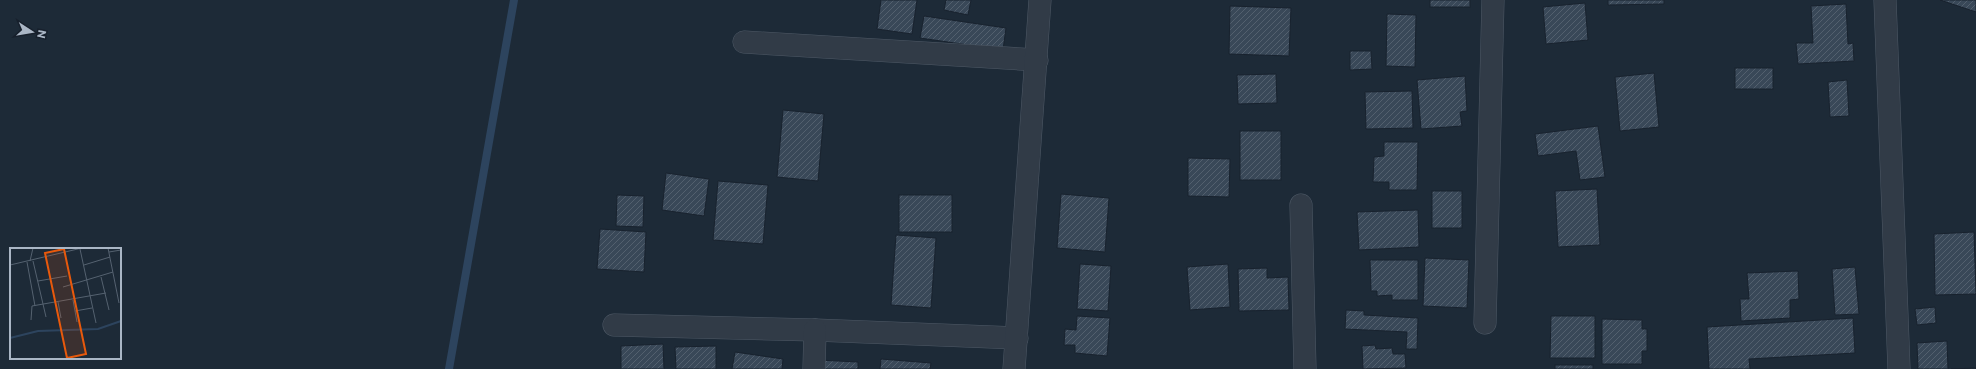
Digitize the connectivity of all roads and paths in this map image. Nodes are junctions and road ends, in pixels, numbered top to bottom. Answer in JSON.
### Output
{"nodes":[{"id":1,"x":1040,"y":0,"type":"edge"},
{"id":2,"x":1494,"y":0,"type":"edge"},
{"id":3,"x":1885,"y":0,"type":"edge"},
{"id":4,"x":744,"y":42,"type":"dead end"},
{"id":5,"x":1037,"y":60,"type":"junction"},
{"id":6,"x":1301,"y":205,"type":"dead end"},
{"id":7,"x":1485,"y":323,"type":"dead end"},
{"id":8,"x":614,"y":325,"type":"dead end"},
{"id":9,"x":815,"y":330,"type":"junction"},
{"id":10,"x":1017,"y":338,"type":"junction"},
{"id":11,"x":814,"y":369,"type":"edge"},
{"id":12,"x":1014,"y":369,"type":"edge"},
{"id":13,"x":1305,"y":369,"type":"edge"},
{"id":14,"x":1899,"y":369,"type":"edge"}],
"edges":[{"from":1,"to":5,"type":"street"},
{"from":2,"to":7,"type":"street"},
{"from":3,"to":14,"type":"street"},
{"from":4,"to":5,"type":"street"},
{"from":5,"to":10,"type":"street"},
{"from":6,"to":13,"type":"street"},
{"from":8,"to":9,"type":"street"},
{"from":9,"to":10,"type":"street"},
{"from":9,"to":11,"type":"street"},
{"from":10,"to":12,"type":"street"}]}
